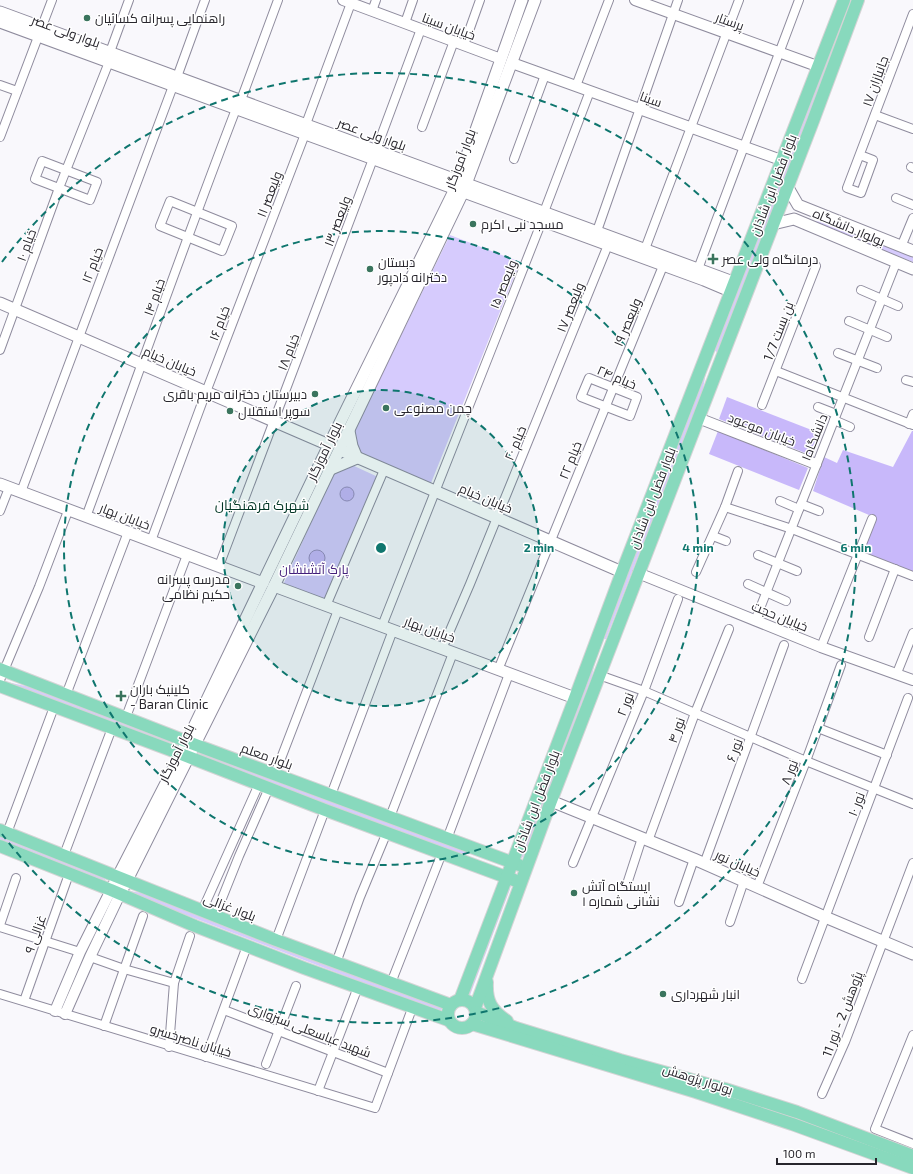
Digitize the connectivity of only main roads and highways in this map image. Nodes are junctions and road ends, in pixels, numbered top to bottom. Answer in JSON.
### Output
{"nodes":[{"id":1,"x":522,"y":0,"type":"edge"},
{"id":2,"x":535,"y":0,"type":"edge"},
{"id":3,"x":851,"y":1,"type":"edge"},
{"id":4,"x":0,"y":12,"type":"edge"},
{"id":5,"x":0,"y":22,"type":"edge"},
{"id":6,"x":40,"y":31,"type":"junction"},
{"id":7,"x":506,"y":61,"type":"junction"},
{"id":8,"x":461,"y":186,"type":"junction"},
{"id":9,"x":787,"y":186,"type":"junction"},
{"id":10,"x":543,"y":216,"type":"junction"},
{"id":11,"x":773,"y":224,"type":"junction"},
{"id":12,"x":913,"y":251,"type":"edge"},
{"id":13,"x":913,"y":269,"type":"edge"},
{"id":14,"x":703,"y":273,"type":"junction"},
{"id":15,"x":732,"y":286,"type":"junction"},
{"id":16,"x":0,"y":303,"type":"edge"},
{"id":17,"x":398,"y":317,"type":"junction"},
{"id":18,"x":705,"y":357,"type":"junction"},
{"id":19,"x":720,"y":362,"type":"junction"},
{"id":20,"x":349,"y":431,"type":"junction"},
{"id":21,"x":329,"y":445,"type":"junction"},
{"id":22,"x":340,"y":450,"type":"junction"},
{"id":23,"x":357,"y":458,"type":"junction"},
{"id":24,"x":331,"y":469,"type":"junction"},
{"id":25,"x":4,"y":486,"type":"edge"},
{"id":26,"x":295,"y":516,"type":"junction"},
{"id":27,"x":306,"y":521,"type":"junction"},
{"id":28,"x":622,"y":572,"type":"junction"},
{"id":29,"x":263,"y":583,"type":"junction"},
{"id":30,"x":274,"y":586,"type":"junction"},
{"id":31,"x":596,"y":643,"type":"junction"},
{"id":32,"x":610,"y":647,"type":"junction"},
{"id":33,"x":2,"y":673,"type":"edge"},
{"id":34,"x":0,"y":686,"type":"edge"},
{"id":35,"x":575,"y":698,"type":"junction"},
{"id":36,"x":191,"y":743,"type":"junction"},
{"id":37,"x":185,"y":755,"type":"junction"},
{"id":38,"x":551,"y":801,"type":"junction"},
{"id":39,"x":4,"y":831,"type":"edge"},
{"id":40,"x":0,"y":846,"type":"edge"},
{"id":41,"x":471,"y":848,"type":"junction"},
{"id":42,"x":465,"y":862,"type":"junction"},
{"id":43,"x":512,"y":863,"type":"junction"},
{"id":44,"x":525,"y":868,"type":"junction"},
{"id":45,"x":506,"y":877,"type":"junction"},
{"id":46,"x":122,"y":879,"type":"junction"},
{"id":47,"x":520,"y":882,"type":"junction"},
{"id":48,"x":116,"y":892,"type":"junction"},
{"id":49,"x":913,"y":954,"type":"edge"},
{"id":50,"x":488,"y":971,"type":"junction"},
{"id":51,"x":455,"y":1002,"type":"junction"},
{"id":52,"x":475,"y":1010,"type":"junction"},
{"id":53,"x":448,"y":1020,"type":"junction"},
{"id":54,"x":472,"y":1024,"type":"junction"},
{"id":55,"x":516,"y":1028,"type":"junction"},
{"id":56,"x":913,"y":1156,"type":"edge"},
{"id":57,"x":913,"y":1168,"type":"edge"}],
"edges":[{"from":1,"to":7,"type":"main road","name":"بلوار آموزگار"},
{"from":2,"to":7,"type":"main road","name":"بلوار آموزگار"},
{"from":3,"to":9,"type":"main road","name":"بلوار فضل ابن شاذان"},
{"from":3,"to":15,"type":"main road","name":"بلوار فضل ابن شاذان"},
{"from":4,"to":6,"type":"main road","name":"بلوار ولی عصر"},
{"from":5,"to":6,"type":"main road","name":"بلوار ولی عصر"},
{"from":6,"to":8,"type":"main road","name":"بلوار ولی عصر"},
{"from":7,"to":8,"type":"main road","name":"بلوار آموزگار"},
{"from":8,"to":10,"type":"main road","name":"بلوار ولی عصر"},
{"from":8,"to":17,"type":"main road","name":"بلوار آموزگار"},
{"from":9,"to":11,"type":"main road","name":"بلوار فضل ابن شاذان"},
{"from":9,"to":12,"type":"main road","name":"بولوار دانشگاه"},
{"from":10,"to":14,"type":"main road","name":"بلوار ولی عصر"},
{"from":10,"to":14,"type":"main road","name":"بلوار ولی عصر"},
{"from":11,"to":13,"type":"main road","name":"بولوار دانشگاه"},
{"from":11,"to":19,"type":"main road","name":"بلوار فضل ابن شاذان"},
{"from":14,"to":15,"type":"main road","name":"بلوار ولی عصر"},
{"from":15,"to":18,"type":"main road","name":"بلوار فضل ابن شاذان"},
{"from":16,"to":21,"type":"main road","name":"خیابان خیام"},
{"from":17,"to":20,"type":"main road","name":"بلوار آموزگار"},
{"from":17,"to":21,"type":"main road","name":"بلوار آموزگار"},
{"from":18,"to":19,"type":"main road"},
{"from":18,"to":28,"type":"main road","name":"بلوار فضل ابن شاذان"},
{"from":19,"to":32,"type":"main road","name":"بلوار فضل ابن شاذان"},
{"from":20,"to":22,"type":"main road","name":"بلوار آموزگار"},
{"from":20,"to":23,"type":"main road"},
{"from":21,"to":26,"type":"main road","name":"بلوار آموزگار"},
{"from":22,"to":23,"type":"main road","name":"خیابان خیام"},
{"from":22,"to":24,"type":"main road","name":"بلوار آموزگار"},
{"from":23,"to":24,"type":"main road"},
{"from":23,"to":28,"type":"main road","name":"خیابان خیام"},
{"from":24,"to":27,"type":"main road","name":"بلوار آموزگار"},
{"from":25,"to":29,"type":"main road","name":"خیابان بهار"},
{"from":26,"to":27,"type":"main road"},
{"from":26,"to":29,"type":"main road","name":"بلوار آموزگار"},
{"from":27,"to":30,"type":"main road","name":"بلوار آموزگار"},
{"from":28,"to":31,"type":"main road","name":"بلوار فضل ابن شاذان"},
{"from":29,"to":36,"type":"main road","name":"بلوار آموزگار"},
{"from":30,"to":35,"type":"main road","name":"خیابان بهار"},
{"from":30,"to":36,"type":"main road","name":"بلوار آموزگار"},
{"from":31,"to":32,"type":"main road"},
{"from":31,"to":35,"type":"main road","name":"بلوار فضل ابن شاذان"},
{"from":32,"to":38,"type":"main road","name":"بلوار فضل ابن شاذان"},
{"from":33,"to":36,"type":"main road","name":"بلوار معلم"},
{"from":34,"to":37,"type":"main road"},
{"from":35,"to":43,"type":"main road","name":"بلوار فضل ابن شاذان"},
{"from":36,"to":37,"type":"main road","name":"بلوار آموزگار"},
{"from":36,"to":41,"type":"main road","name":"بلوار معلم"},
{"from":37,"to":42,"type":"main road"},
{"from":37,"to":46,"type":"main road","name":"بلوار آموزگار"},
{"from":38,"to":44,"type":"main road","name":"بلوار فضل ابن شاذان"},
{"from":38,"to":49,"type":"main road","name":"خیابان نور"},
{"from":39,"to":46,"type":"main road","name":"بلوار غزالی"},
{"from":40,"to":48,"type":"main road"},
{"from":41,"to":42,"type":"main road"},
{"from":41,"to":43,"type":"main road","name":"بلوار معلم"},
{"from":42,"to":45,"type":"main road"},
{"from":43,"to":44,"type":"main road","name":"بلوار معلم"},
{"from":43,"to":45,"type":"main road","name":"بلوار فضل ابن شاذان"},
{"from":44,"to":47,"type":"main road","name":"بلوار فضل ابن شاذان"},
{"from":45,"to":47,"type":"main road"},
{"from":45,"to":51,"type":"main road","name":"بلوار فضل ابن شاذان"},
{"from":46,"to":48,"type":"main road","name":"بلوار آموزگار"},
{"from":46,"to":51,"type":"main road","name":"بلوار غزالی"},
{"from":47,"to":50,"type":"main road","name":"بلوار فضل ابن شاذان"},
{"from":48,"to":53,"type":"main road"},
{"from":50,"to":52,"type":"main road","name":"بلوار فضل ابن شاذان"},
{"from":50,"to":55,"type":"main road"},
{"from":51,"to":52,"type":"main road"},
{"from":51,"to":53,"type":"main road"},
{"from":52,"to":54,"type":"main road"},
{"from":52,"to":55,"type":"main road","name":"بولوار پژوهش"},
{"from":53,"to":54,"type":"main road"},
{"from":54,"to":57,"type":"main road","name":"بولوار پژوهش"},
{"from":55,"to":56,"type":"main road","name":"بولوار پژوهش"}]}
